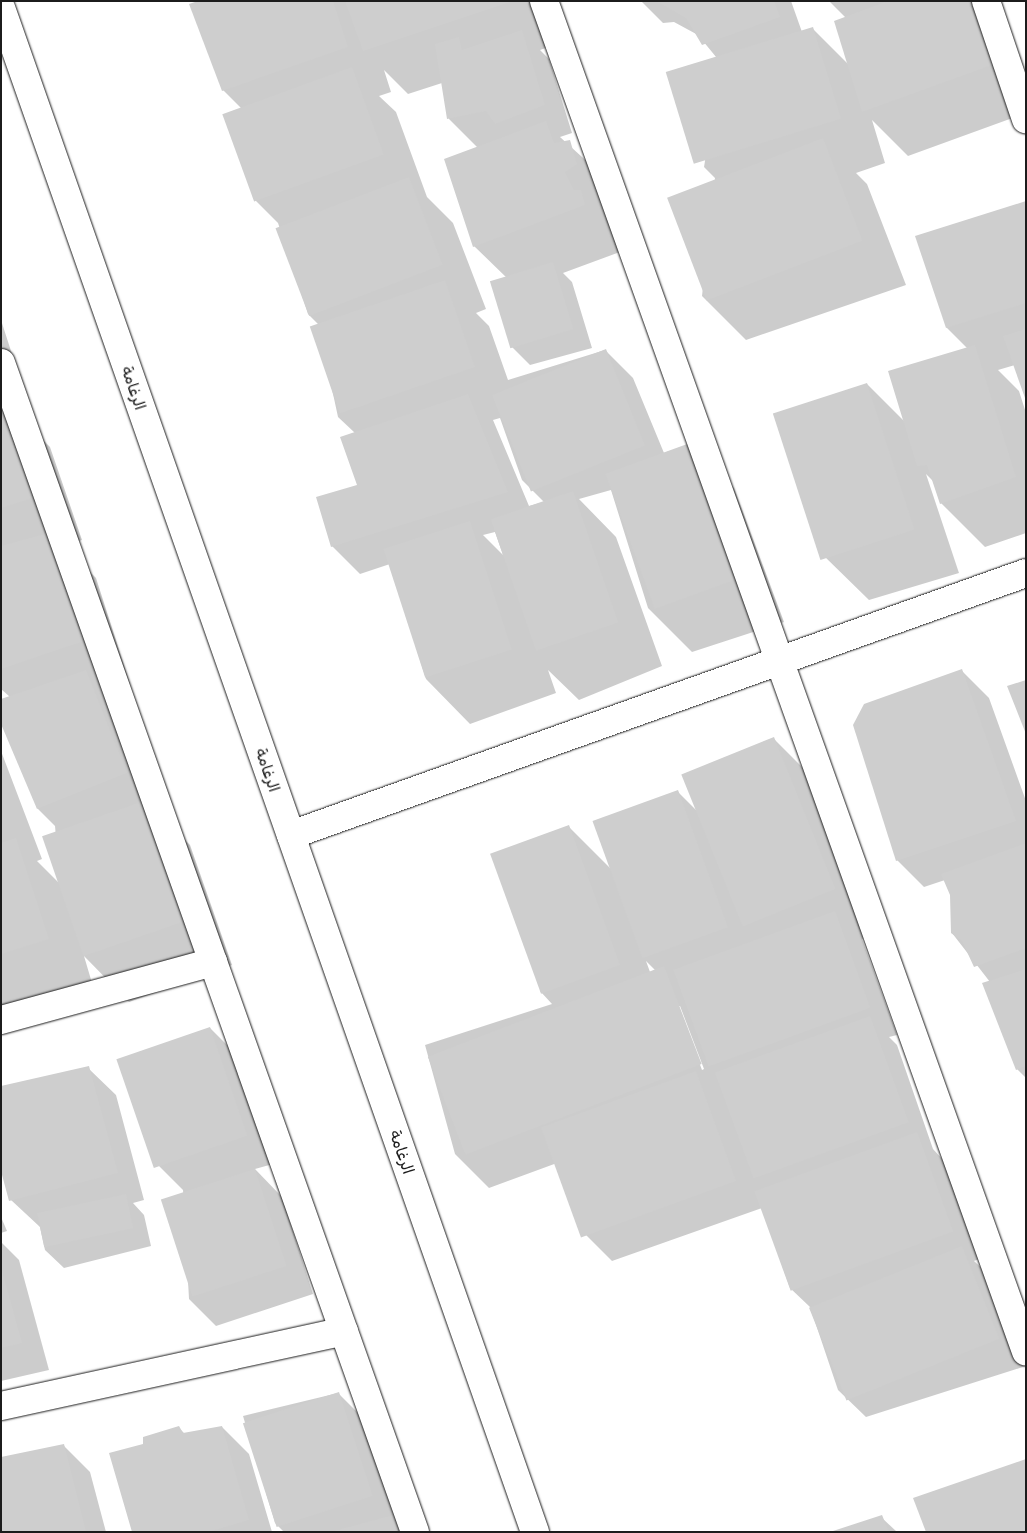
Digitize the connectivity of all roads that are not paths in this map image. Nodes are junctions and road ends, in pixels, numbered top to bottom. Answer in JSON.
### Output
{"nodes":[{"id":1,"x":544,"y":1,"type":"edge"},
{"id":2,"x":986,"y":1,"type":"edge"},
{"id":3,"x":1,"y":8,"type":"edge"},
{"id":4,"x":1026,"y":119,"type":"edge"},
{"id":5,"x":1,"y":363,"type":"edge"},
{"id":6,"x":1026,"y":573,"type":"edge"},
{"id":7,"x":778,"y":661,"type":"junction"},
{"id":8,"x":291,"y":835,"type":"junction"},
{"id":9,"x":213,"y":962,"type":"junction"},
{"id":10,"x":1,"y":1020,"type":"edge"},
{"id":11,"x":344,"y":1331,"type":"junction"},
{"id":12,"x":1026,"y":1352,"type":"edge"},
{"id":13,"x":1,"y":1406,"type":"edge"},
{"id":14,"x":415,"y":1532,"type":"edge"},
{"id":15,"x":535,"y":1532,"type":"edge"}],
"edges":[{"from":1,"to":7,"type":"street"},
{"from":2,"to":4,"type":"street"},
{"from":3,"to":8,"type":"street","name":"الرغامة"},
{"from":5,"to":9,"type":"street"},
{"from":6,"to":7,"type":"street"},
{"from":7,"to":8,"type":"street"},
{"from":7,"to":12,"type":"street"},
{"from":8,"to":15,"type":"street","name":"الرغامة"},
{"from":9,"to":10,"type":"street"},
{"from":9,"to":11,"type":"street"},
{"from":11,"to":13,"type":"street"},
{"from":11,"to":14,"type":"street"}]}
